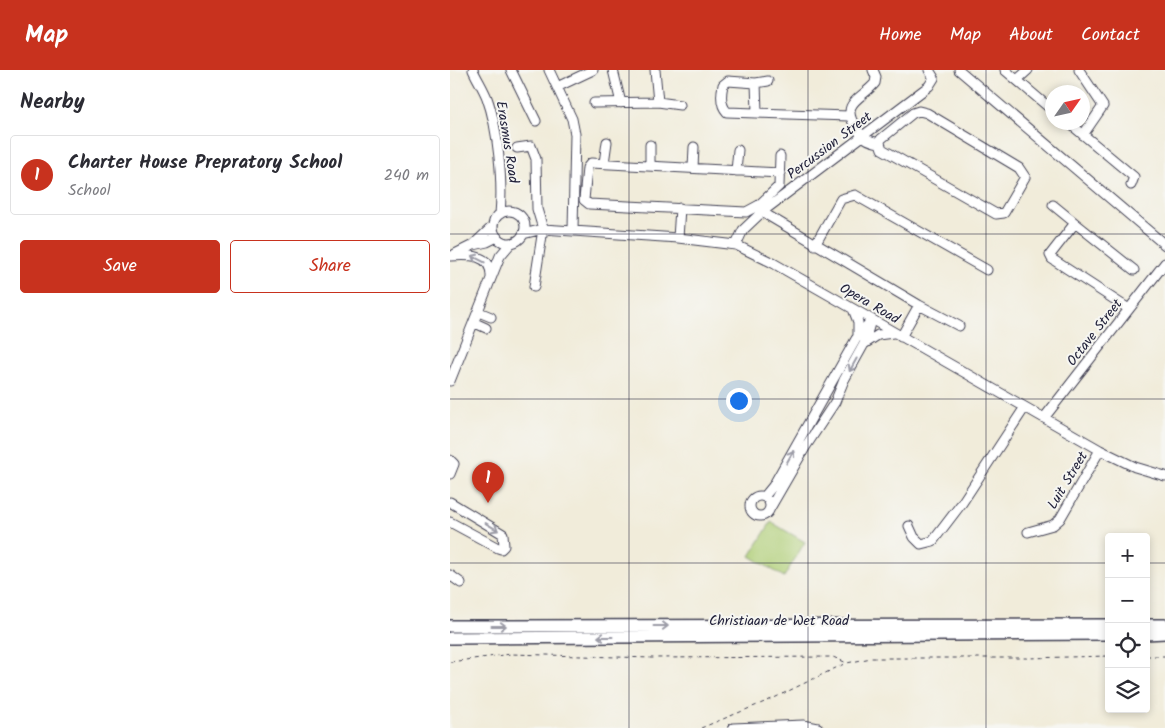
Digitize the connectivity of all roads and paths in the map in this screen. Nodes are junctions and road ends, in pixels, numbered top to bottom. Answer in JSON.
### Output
{"nodes":[{"id":1,"x":473,"y":70,"type":"edge"},
{"id":2,"x":511,"y":70,"type":"edge"},
{"id":3,"x":549,"y":70,"type":"edge"},
{"id":4,"x":594,"y":70,"type":"edge"},
{"id":5,"x":613,"y":70,"type":"edge"},
{"id":6,"x":655,"y":70,"type":"edge"},
{"id":7,"x":873,"y":70,"type":"edge"},
{"id":8,"x":929,"y":70,"type":"edge"},
{"id":9,"x":959,"y":70,"type":"edge"},
{"id":10,"x":1005,"y":70,"type":"edge"},
{"id":11,"x":1028,"y":70,"type":"edge"},
{"id":12,"x":1079,"y":70,"type":"edge"},
{"id":13,"x":1017,"y":80,"type":"junction"},
{"id":14,"x":768,"y":81,"type":"dead end"},
{"id":15,"x":756,"y":83,"type":"junction"},
{"id":16,"x":557,"y":87,"type":"junction"},
{"id":17,"x":594,"y":102,"type":"dead end"},
{"id":18,"x":658,"y":102,"type":"junction"},
{"id":19,"x":621,"y":103,"type":"junction"},
{"id":20,"x":1045,"y":104,"type":"edge"},
{"id":21,"x":680,"y":106,"type":"dead end"},
{"id":22,"x":757,"y":112,"type":"junction"},
{"id":23,"x":849,"y":116,"type":"junction"},
{"id":24,"x":536,"y":121,"type":"dead end"},
{"id":25,"x":1077,"y":130,"type":"edge"},
{"id":26,"x":1083,"y":135,"type":"junction"},
{"id":27,"x":872,"y":141,"type":"junction"},
{"id":28,"x":606,"y":142,"type":"dead end"},
{"id":29,"x":650,"y":145,"type":"dead end"},
{"id":30,"x":694,"y":147,"type":"dead end"},
{"id":31,"x":517,"y":148,"type":"dead end"},
{"id":32,"x":738,"y":150,"type":"dead end"},
{"id":33,"x":780,"y":156,"type":"dead end"},
{"id":34,"x":604,"y":163,"type":"junction"},
{"id":35,"x":650,"y":166,"type":"junction"},
{"id":36,"x":693,"y":168,"type":"junction"},
{"id":37,"x":736,"y":171,"type":"junction"},
{"id":38,"x":780,"y":173,"type":"junction"},
{"id":39,"x":1132,"y":184,"type":"dead end"},
{"id":40,"x":502,"y":192,"type":"junction"},
{"id":41,"x":1053,"y":205,"type":"dead end"},
{"id":42,"x":680,"y":208,"type":"junction"},
{"id":43,"x":512,"y":212,"type":"junction"},
{"id":44,"x":762,"y":212,"type":"junction"},
{"id":45,"x":500,"y":214,"type":"junction"},
{"id":46,"x":523,"y":221,"type":"junction"},
{"id":47,"x":1075,"y":223,"type":"junction"},
{"id":48,"x":493,"y":226,"type":"junction"},
{"id":49,"x":541,"y":229,"type":"junction"},
{"id":50,"x":573,"y":230,"type":"junction"},
{"id":51,"x":523,"y":234,"type":"junction"},
{"id":52,"x":498,"y":238,"type":"junction"},
{"id":53,"x":678,"y":238,"type":"junction"},
{"id":54,"x":510,"y":243,"type":"junction"},
{"id":55,"x":815,"y":244,"type":"junction"},
{"id":56,"x":473,"y":245,"type":"junction"},
{"id":57,"x":736,"y":245,"type":"junction"},
{"id":58,"x":1165,"y":245,"type":"edge"},
{"id":59,"x":450,"y":256,"type":"edge"},
{"id":60,"x":500,"y":256,"type":"junction"},
{"id":61,"x":1165,"y":263,"type":"edge"},
{"id":62,"x":987,"y":270,"type":"dead end"},
{"id":63,"x":1134,"y":270,"type":"dead end"},
{"id":64,"x":491,"y":282,"type":"junction"},
{"id":65,"x":534,"y":287,"type":"dead end"},
{"id":66,"x":919,"y":305,"type":"junction"},
{"id":67,"x":853,"y":309,"type":"junction"},
{"id":68,"x":1129,"y":309,"type":"junction"},
{"id":69,"x":479,"y":312,"type":"junction"},
{"id":70,"x":490,"y":317,"type":"dead end"},
{"id":71,"x":871,"y":320,"type":"junction"},
{"id":72,"x":475,"y":322,"type":"junction"},
{"id":73,"x":959,"y":326,"type":"dead end"},
{"id":74,"x":486,"y":328,"type":"dead end"},
{"id":75,"x":897,"y":335,"type":"junction"},
{"id":76,"x":861,"y":340,"type":"junction"},
{"id":77,"x":450,"y":381,"type":"edge"},
{"id":78,"x":1025,"y":407,"type":"junction"},
{"id":79,"x":1044,"y":418,"type":"junction"},
{"id":80,"x":1100,"y":450,"type":"junction"},
{"id":81,"x":450,"y":460,"type":"edge"},
{"id":82,"x":450,"y":474,"type":"edge"},
{"id":83,"x":1165,"y":476,"type":"edge"},
{"id":84,"x":764,"y":497,"type":"junction"},
{"id":85,"x":450,"y":502,"type":"edge"},
{"id":86,"x":769,"y":510,"type":"junction"},
{"id":87,"x":450,"y":522,"type":"edge"},
{"id":88,"x":909,"y":526,"type":"dead end"},
{"id":89,"x":1028,"y":532,"type":"dead end"},
{"id":90,"x":450,"y":575,"type":"edge"},
{"id":91,"x":461,"y":583,"type":"dead end"},
{"id":92,"x":1105,"y":625,"type":"edge"},
{"id":93,"x":1150,"y":625,"type":"edge"},
{"id":94,"x":1165,"y":625,"type":"edge"},
{"id":95,"x":450,"y":626,"type":"edge"},
{"id":96,"x":1165,"y":633,"type":"edge"},
{"id":97,"x":1105,"y":634,"type":"edge"},
{"id":98,"x":1150,"y":634,"type":"edge"},
{"id":99,"x":450,"y":638,"type":"edge"},
{"id":100,"x":1105,"y":656,"type":"edge"},
{"id":101,"x":1150,"y":656,"type":"edge"},
{"id":102,"x":1165,"y":656,"type":"edge"},
{"id":103,"x":450,"y":662,"type":"edge"},
{"id":104,"x":847,"y":663,"type":"junction"},
{"id":105,"x":701,"y":728,"type":"edge"},
{"id":106,"x":732,"y":728,"type":"edge"},
{"id":107,"x":818,"y":728,"type":"edge"}],
"edges":[{"from":1,"to":40,"type":"street","name":"Erasmus Road"},
{"from":2,"to":24,"type":"street"},
{"from":3,"to":16,"type":"street"},
{"from":4,"to":16,"type":"street"},
{"from":5,"to":19,"type":"street"},
{"from":6,"to":18,"type":"street"},
{"from":7,"to":23,"type":"street"},
{"from":8,"to":27,"type":"street","name":"Percussion Street"},
{"from":9,"to":58,"type":"street"},
{"from":10,"to":13,"type":"street"},
{"from":11,"to":13,"type":"street"},
{"from":12,"to":26,"type":"street"},
{"from":13,"to":20,"type":"street"},
{"from":14,"to":15,"type":"street"},
{"from":15,"to":22,"type":"street"},
{"from":15,"to":22,"type":"street"},
{"from":16,"to":50,"type":"street"},
{"from":17,"to":19,"type":"street"},
{"from":18,"to":19,"type":"street"},
{"from":18,"to":21,"type":"street"},
{"from":22,"to":23,"type":"street"},
{"from":23,"to":27,"type":"street"},
{"from":25,"to":26,"type":"street"},
{"from":26,"to":39,"type":"street"},
{"from":27,"to":27,"type":"street"},
{"from":27,"to":44,"type":"street","name":"Percussion Street"},
{"from":28,"to":34,"type":"street"},
{"from":29,"to":35,"type":"street"},
{"from":30,"to":36,"type":"street"},
{"from":31,"to":49,"type":"street"},
{"from":32,"to":37,"type":"street"},
{"from":33,"to":38,"type":"street"},
{"from":34,"to":35,"type":"street"},
{"from":34,"to":42,"type":"street"},
{"from":35,"to":36,"type":"street"},
{"from":36,"to":37,"type":"street"},
{"from":37,"to":38,"type":"street"},
{"from":38,"to":42,"type":"street"},
{"from":40,"to":43,"type":"street","name":"Erasmus Road"},
{"from":40,"to":45,"type":"street","name":"Erasmus Road"},
{"from":41,"to":47,"type":"street"},
{"from":42,"to":53,"type":"street"},
{"from":43,"to":45,"type":"street"},
{"from":43,"to":46,"type":"street"},
{"from":44,"to":55,"type":"street"},
{"from":44,"to":57,"type":"street","name":"Percussion Street"},
{"from":45,"to":48,"type":"street"},
{"from":46,"to":49,"type":"street","name":"Opera Road"},
{"from":46,"to":51,"type":"street"},
{"from":47,"to":63,"type":"street"},
{"from":47,"to":68,"type":"street"},
{"from":48,"to":52,"type":"street"},
{"from":48,"to":56,"type":"street"},
{"from":49,"to":50,"type":"street","name":"Opera Road"},
{"from":49,"to":51,"type":"street","name":"Opera Road"},
{"from":49,"to":65,"type":"street"},
{"from":50,"to":53,"type":"street","name":"Opera Road"},
{"from":51,"to":54,"type":"street"},
{"from":52,"to":54,"type":"street"},
{"from":52,"to":56,"type":"street"},
{"from":52,"to":60,"type":"street"},
{"from":53,"to":57,"type":"street","name":"Opera Road"},
{"from":54,"to":60,"type":"street"},
{"from":55,"to":62,"type":"street"},
{"from":55,"to":66,"type":"street"},
{"from":56,"to":59,"type":"street"},
{"from":57,"to":67,"type":"street","name":"Opera Road"},
{"from":64,"to":59,"type":"street","one_way":true},
{"from":60,"to":64,"type":"street"},
{"from":61,"to":68,"type":"street","name":"Octave Street"},
{"from":64,"to":69,"type":"street"},
{"from":66,"to":73,"type":"street"},
{"from":66,"to":75,"type":"street"},
{"from":67,"to":71,"type":"street","name":"Opera Road"},
{"from":67,"to":76,"type":"street"},
{"from":68,"to":79,"type":"street","name":"Octave Street"},
{"from":69,"to":70,"type":"street"},
{"from":69,"to":72,"type":"street"},
{"from":71,"to":75,"type":"street","name":"Opera Road"},
{"from":71,"to":76,"type":"street"},
{"from":72,"to":74,"type":"street"},
{"from":72,"to":77,"type":"street"},
{"from":75,"to":76,"type":"street"},
{"from":75,"to":78,"type":"street","name":"Opera Road"},
{"from":84,"to":76,"type":"street","one_way":true},
{"from":76,"to":86,"type":"street","one_way":true},
{"from":78,"to":79,"type":"street","name":"Opera Road"},
{"from":78,"to":88,"type":"street"},
{"from":79,"to":80,"type":"street","name":"Opera Road"},
{"from":80,"to":83,"type":"street","name":"Opera Road"},
{"from":80,"to":89,"type":"street","name":"Luit Street"},
{"from":81,"to":82,"type":"street"},
{"from":84,"to":86,"type":"street"},
{"from":84,"to":86,"type":"street"},
{"from":85,"to":87,"type":"street","one_way":true},
{"from":90,"to":91,"type":"street"},
{"from":95,"to":92,"type":"main road","name":"Christiaan de Wet Road","one_way":true},
{"from":93,"to":94,"type":"main road"},
{"from":96,"to":98,"type":"main road"},
{"from":97,"to":99,"type":"main road","name":"Christiaan de Wet Road","one_way":true},
{"from":100,"to":104,"type":"path"},
{"from":101,"to":102,"type":"path"},
{"from":103,"to":104,"type":"path"},
{"from":104,"to":105,"type":"path"},
{"from":106,"to":107,"type":"street"}]}
